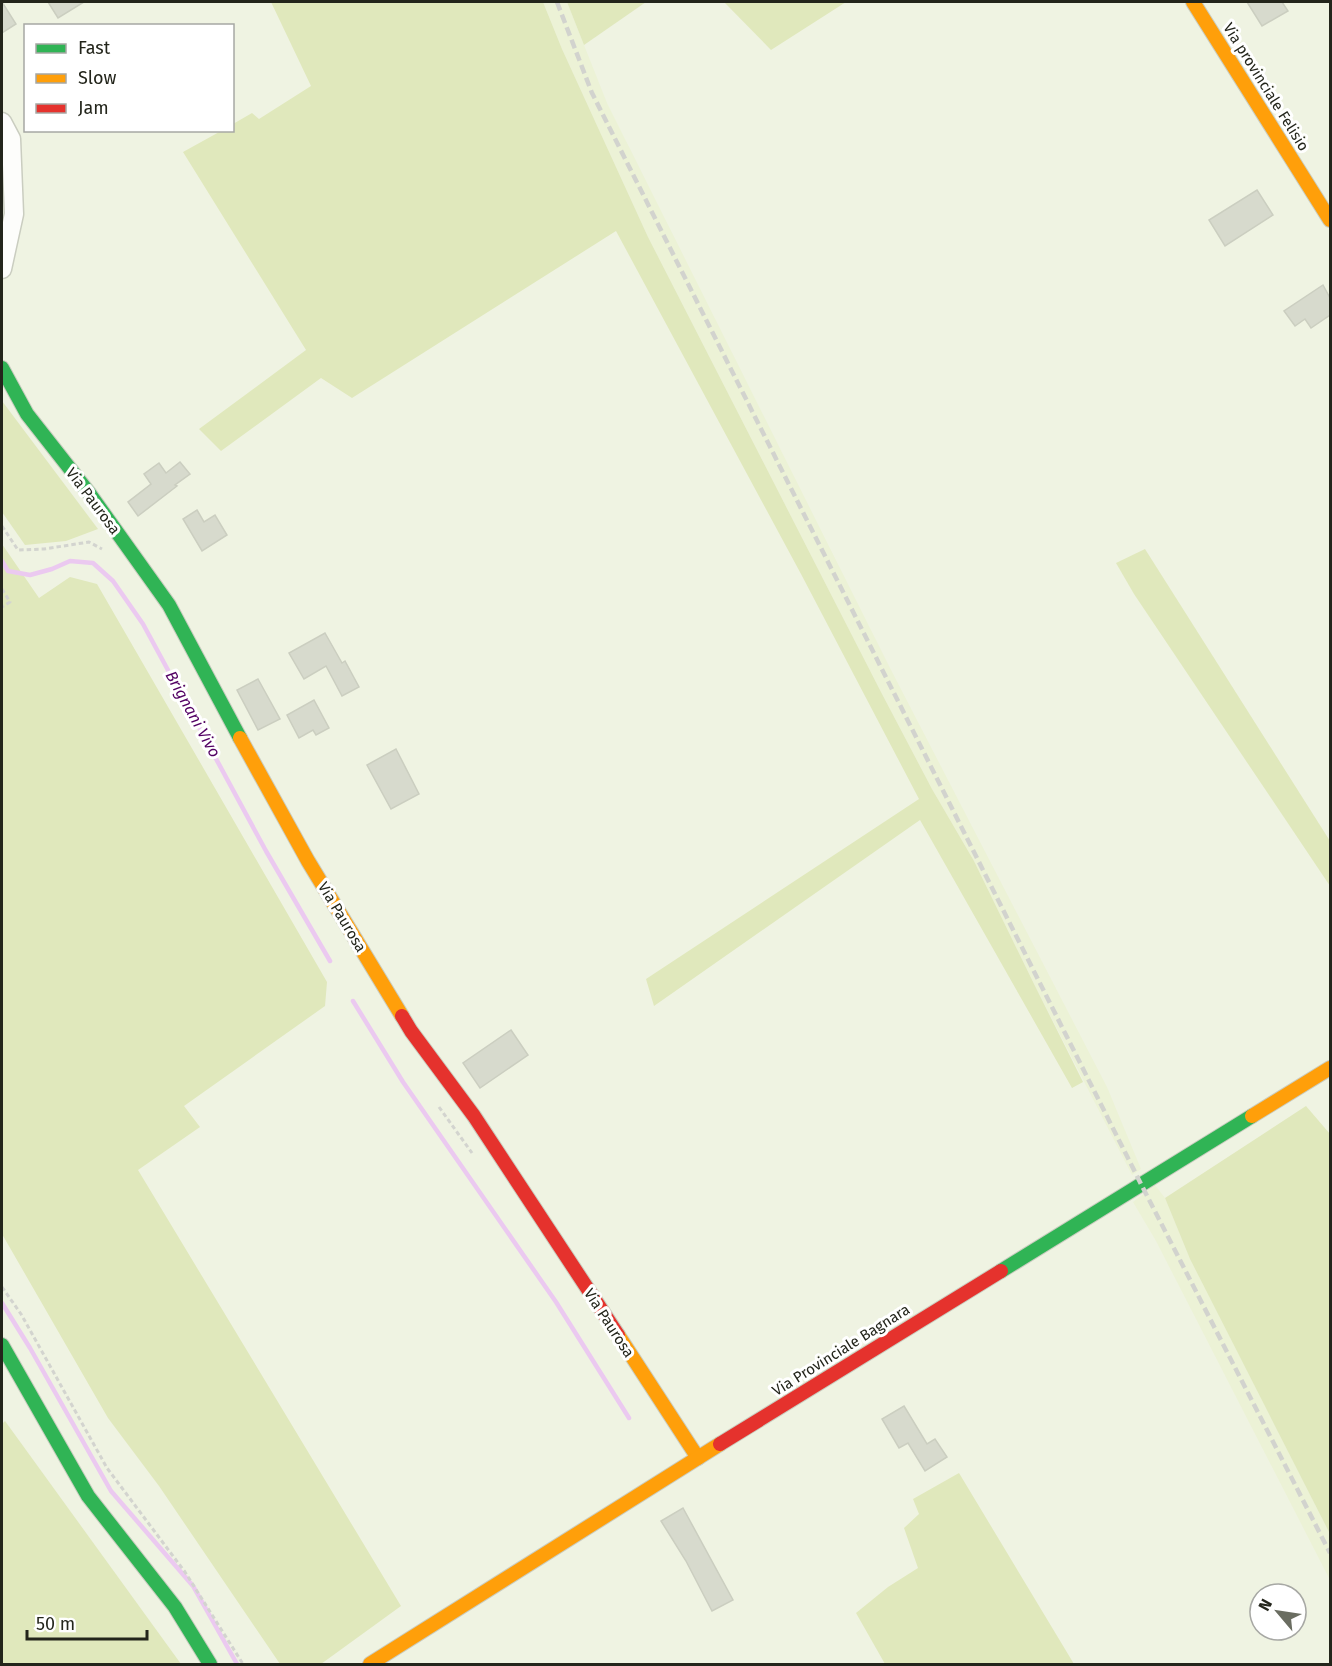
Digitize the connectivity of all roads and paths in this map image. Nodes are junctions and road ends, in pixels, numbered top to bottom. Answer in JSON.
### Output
{"nodes":[{"id":1,"x":1193,"y":2,"type":"edge"},
{"id":2,"x":2,"y":122,"type":"edge"},
{"id":3,"x":1330,"y":220,"type":"edge"},
{"id":4,"x":2,"y":269,"type":"edge"},
{"id":5,"x":2,"y":368,"type":"edge"},
{"id":6,"x":2,"y":589,"type":"edge"},
{"id":7,"x":2,"y":607,"type":"edge"},
{"id":8,"x":1330,"y":1068,"type":"edge"},
{"id":9,"x":2,"y":1287,"type":"edge"},
{"id":10,"x":2,"y":1345,"type":"edge"},
{"id":11,"x":698,"y":1458,"type":"junction"},
{"id":12,"x":210,"y":1665,"type":"edge"},
{"id":13,"x":243,"y":1665,"type":"edge"},
{"id":14,"x":370,"y":1665,"type":"edge"}],
"edges":[{"from":1,"to":3,"type":"street","name":"Via provinciale Felisio"},
{"from":2,"to":4,"type":"street"},
{"from":5,"to":11,"type":"street","name":"Via Paurosa"},
{"from":6,"to":7,"type":"path"},
{"from":8,"to":11,"type":"street","name":"Via Provinciale Bagnara"},
{"from":9,"to":13,"type":"path"},
{"from":10,"to":12,"type":"street"},
{"from":11,"to":14,"type":"street","name":"Via Provinciale Bagnara"}]}
